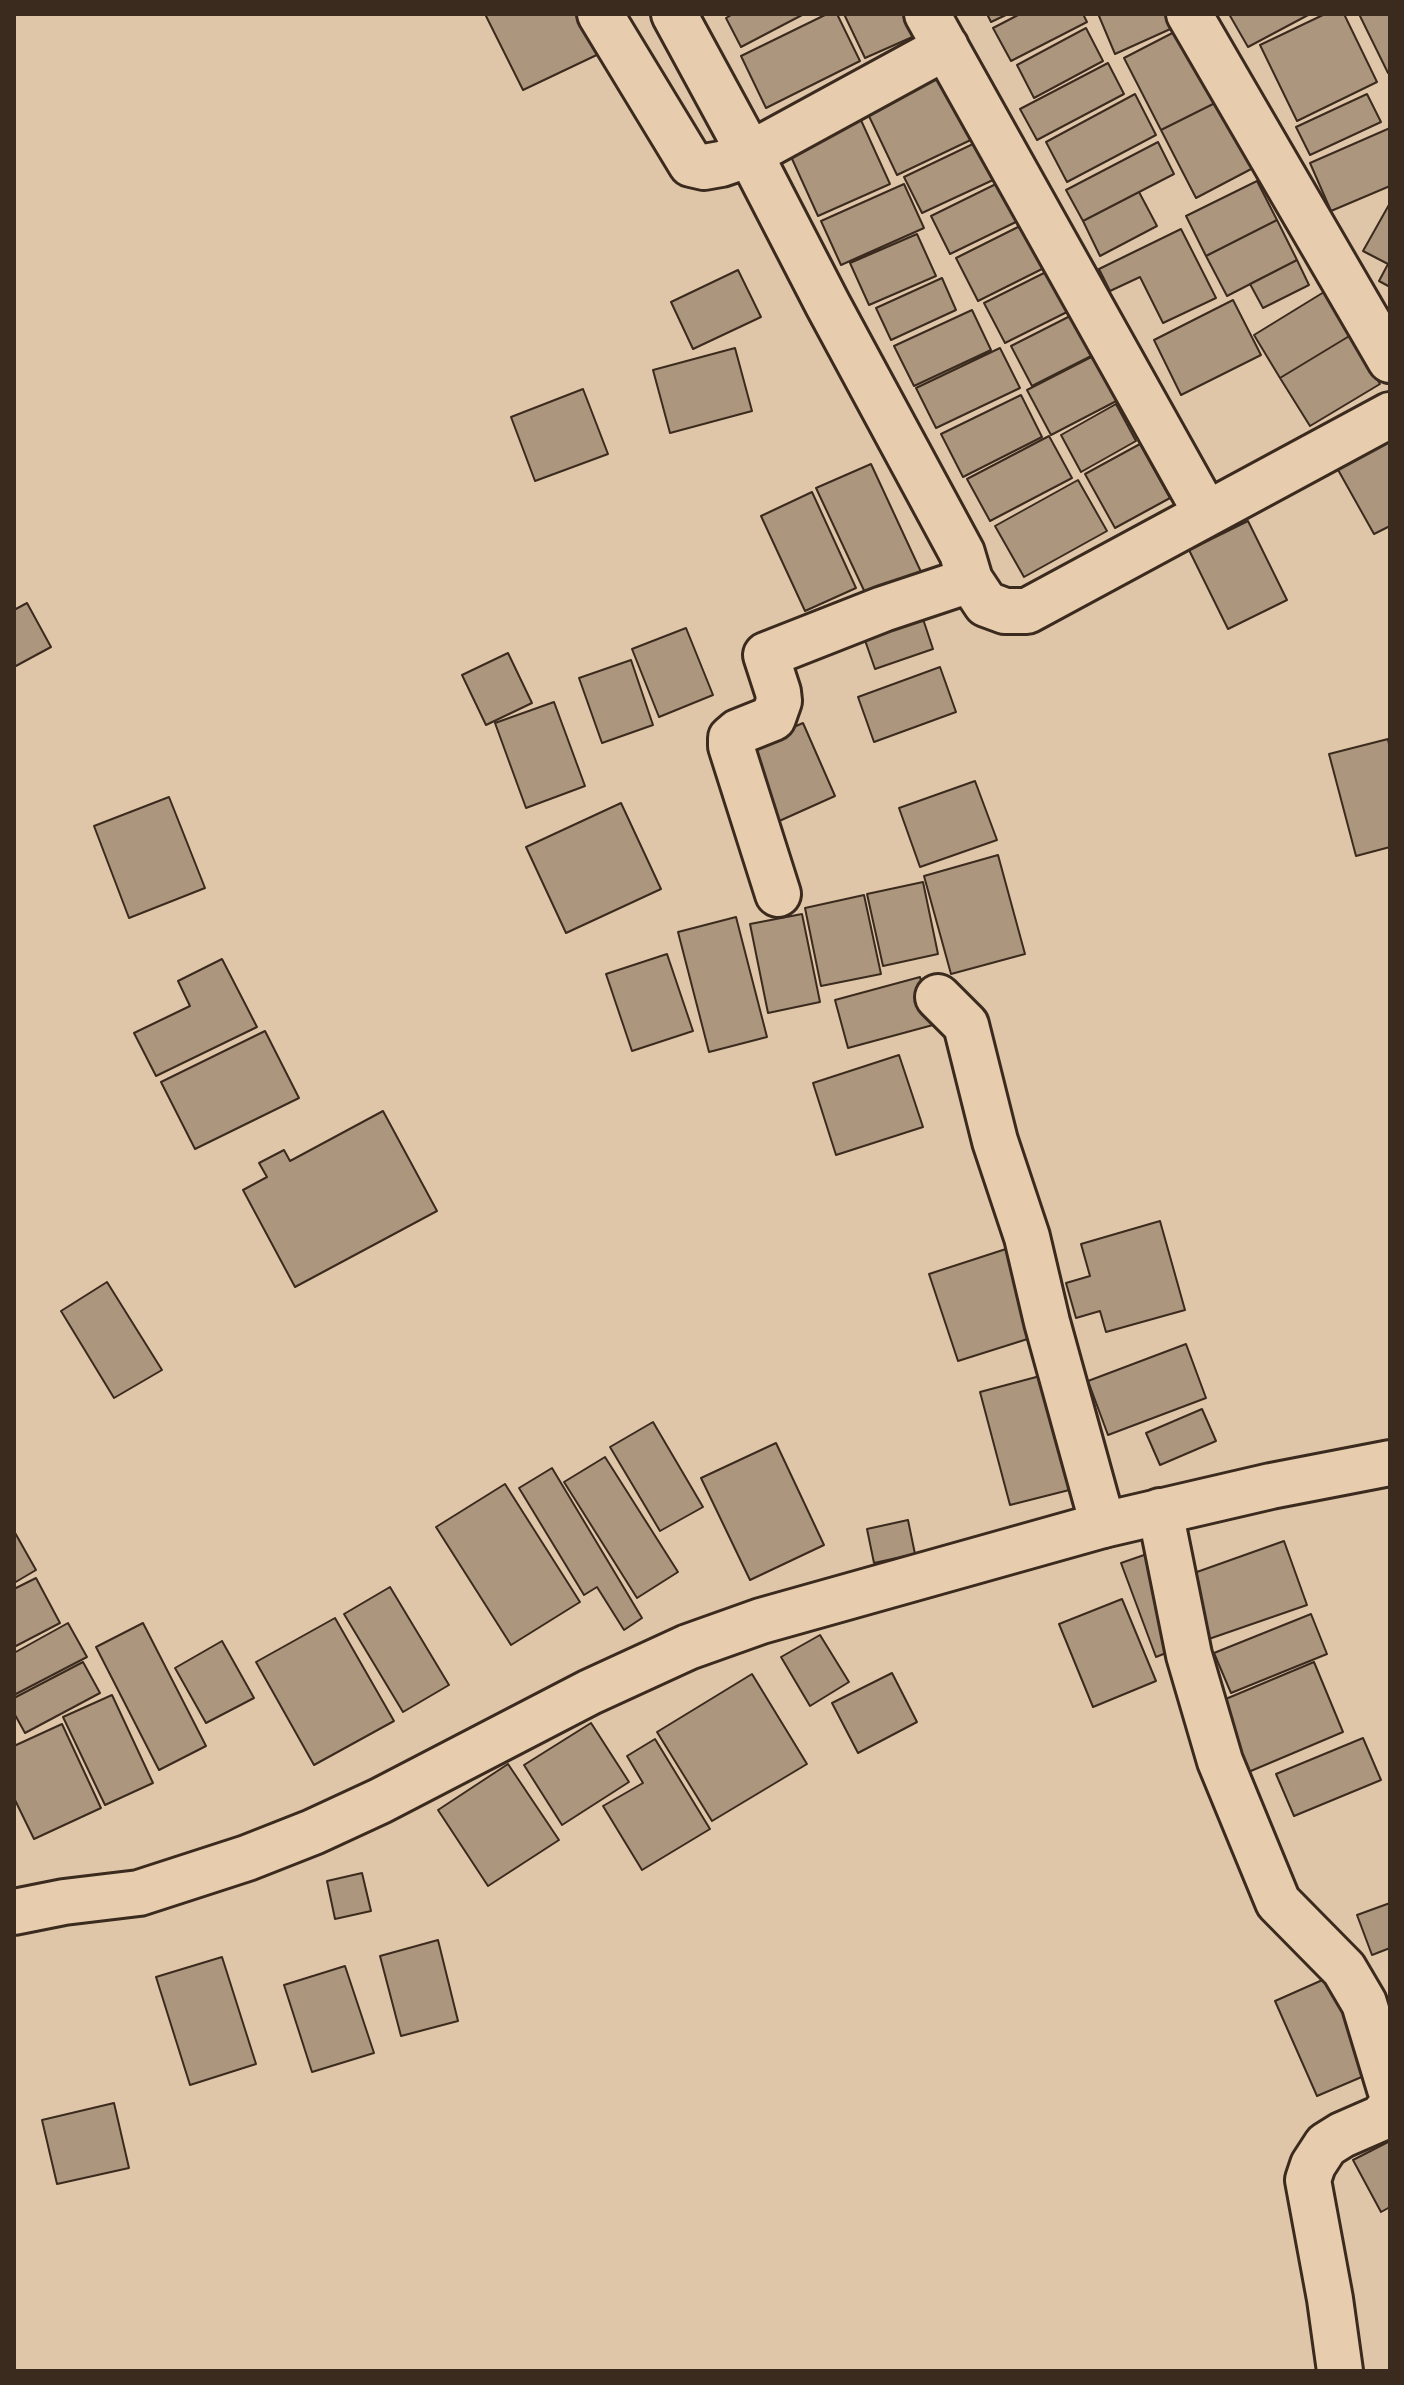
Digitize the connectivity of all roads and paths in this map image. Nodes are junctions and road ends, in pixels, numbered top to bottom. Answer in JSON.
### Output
{"nodes":[{"id":1,"x":600,"y":14,"type":"edge"},
{"id":2,"x":674,"y":14,"type":"edge"},
{"id":3,"x":1189,"y":14,"type":"edge"},
{"id":4,"x":937,"y":31,"type":"edge"},
{"id":5,"x":750,"y":154,"type":"junction"},
{"id":6,"x":1390,"y":360,"type":"edge"},
{"id":7,"x":1390,"y":415,"type":"edge"},
{"id":8,"x":1206,"y":513,"type":"junction"},
{"id":9,"x":970,"y":580,"type":"junction"},
{"id":10,"x":778,"y":894,"type":"dead end"},
{"id":11,"x":938,"y":997,"type":"dead end"},
{"id":12,"x":1390,"y":1463,"type":"edge"},
{"id":13,"x":1160,"y":1511,"type":"junction"},
{"id":14,"x":1103,"y":1525,"type":"junction"},
{"id":15,"x":14,"y":1912,"type":"edge"},
{"id":16,"x":1390,"y":2089,"type":"edge"},
{"id":17,"x":1390,"y":2107,"type":"edge"},
{"id":18,"x":1340,"y":2371,"type":"edge"}],
"edges":[{"from":1,"to":5,"type":"street"},
{"from":2,"to":5,"type":"street"},
{"from":3,"to":6,"type":"street"},
{"from":4,"to":5,"type":"street"},
{"from":4,"to":8,"type":"street"},
{"from":5,"to":9,"type":"street"},
{"from":7,"to":8,"type":"street"},
{"from":8,"to":9,"type":"street"},
{"from":9,"to":10,"type":"street"},
{"from":11,"to":14,"type":"street"},
{"from":12,"to":13,"type":"street"},
{"from":13,"to":14,"type":"street"},
{"from":13,"to":16,"type":"street"},
{"from":14,"to":15,"type":"street"},
{"from":17,"to":18,"type":"street"}]}
